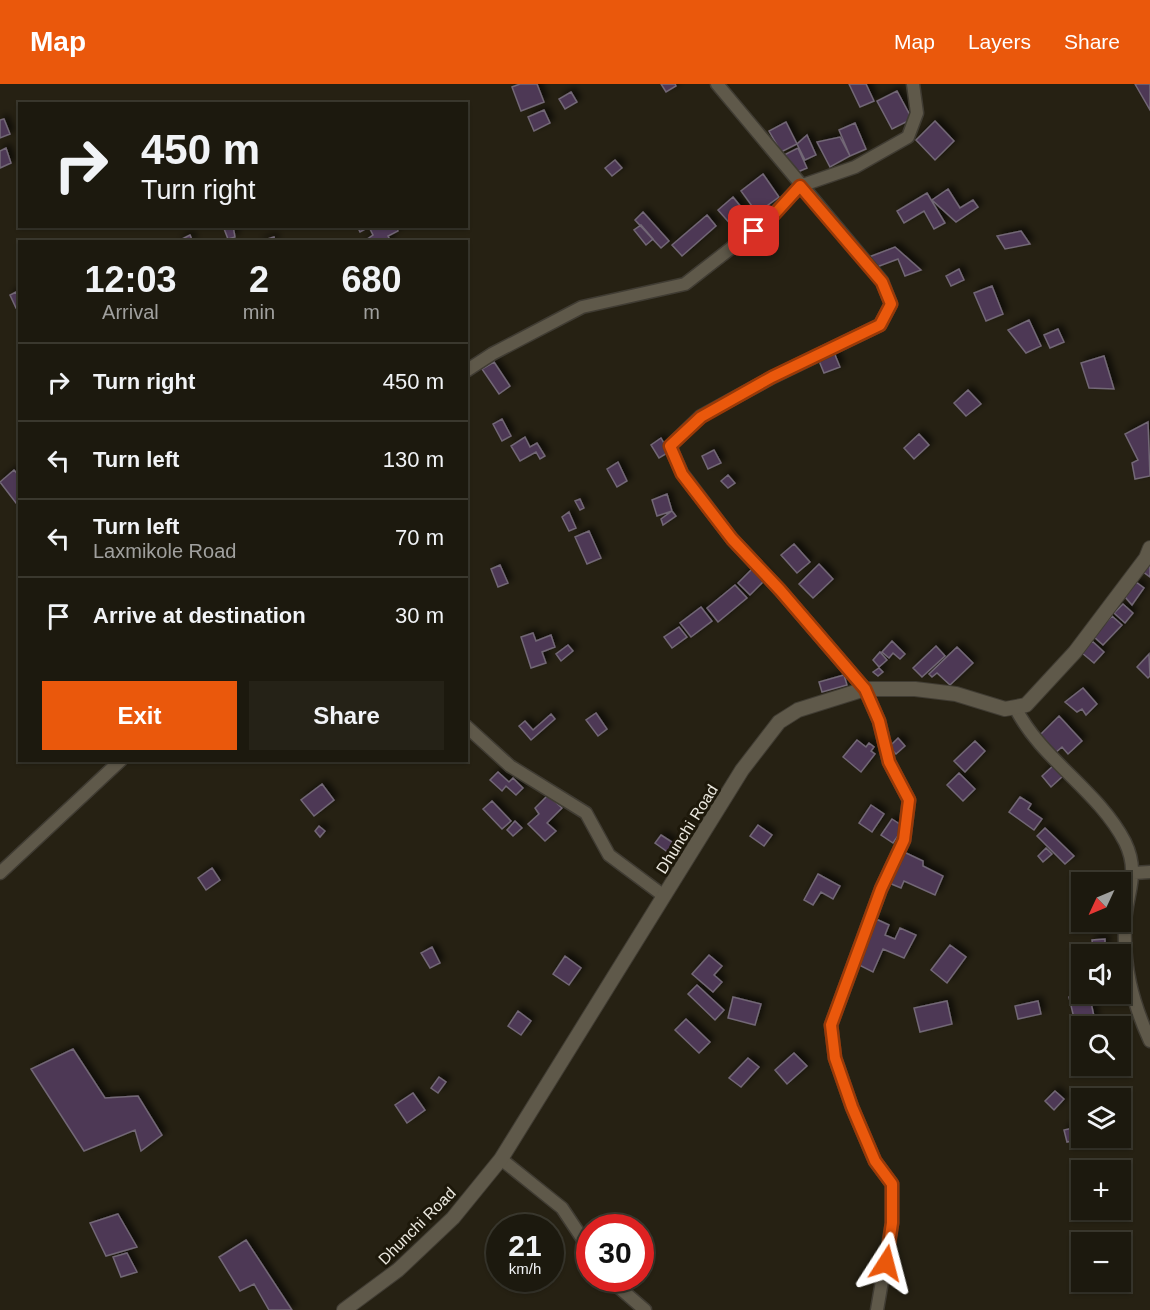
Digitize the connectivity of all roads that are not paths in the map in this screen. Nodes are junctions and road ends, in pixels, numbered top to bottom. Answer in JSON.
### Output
{"nodes":[{"id":1,"x":717,"y":84,"type":"edge"},
{"id":2,"x":913,"y":84,"type":"edge"},
{"id":3,"x":800,"y":186,"type":"junction"},
{"id":4,"x":468,"y":370,"type":"edge"},
{"id":5,"x":1150,"y":548,"type":"edge"},
{"id":6,"x":865,"y":689,"type":"junction"},
{"id":7,"x":1016,"y":709,"type":"junction"},
{"id":8,"x":468,"y":728,"type":"edge"},
{"id":9,"x":119,"y":762,"type":"edge"},
{"id":10,"x":1150,"y":872,"type":"edge"},
{"id":11,"x":0,"y":873,"type":"edge"},
{"id":12,"x":1134,"y":873,"type":"junction"},
{"id":13,"x":664,"y":896,"type":"junction"},
{"id":14,"x":1150,"y":1041,"type":"edge"},
{"id":15,"x":501,"y":1159,"type":"junction"},
{"id":16,"x":576,"y":1229,"type":"edge"},
{"id":17,"x":624,"y":1292,"type":"edge"},
{"id":18,"x":344,"y":1310,"type":"edge"},
{"id":19,"x":645,"y":1310,"type":"edge"},
{"id":20,"x":878,"y":1310,"type":"edge"}],
"edges":[{"from":1,"to":3,"type":"street"},
{"from":2,"to":3,"type":"street"},
{"from":3,"to":4,"type":"street"},
{"from":3,"to":6,"type":"street"},
{"from":5,"to":7,"type":"street"},
{"from":6,"to":7,"type":"street","name":"Dhunchi Road"},
{"from":6,"to":13,"type":"street","name":"Dhunchi Road"},
{"from":6,"to":20,"type":"street"},
{"from":7,"to":12,"type":"street"},
{"from":8,"to":13,"type":"street"},
{"from":9,"to":11,"type":"street"},
{"from":10,"to":12,"type":"street"},
{"from":12,"to":14,"type":"street"},
{"from":13,"to":15,"type":"street","name":"Dhunchi Road"},
{"from":15,"to":16,"type":"street"},
{"from":15,"to":18,"type":"street","name":"Dhunchi Road"},
{"from":17,"to":19,"type":"street"}]}
